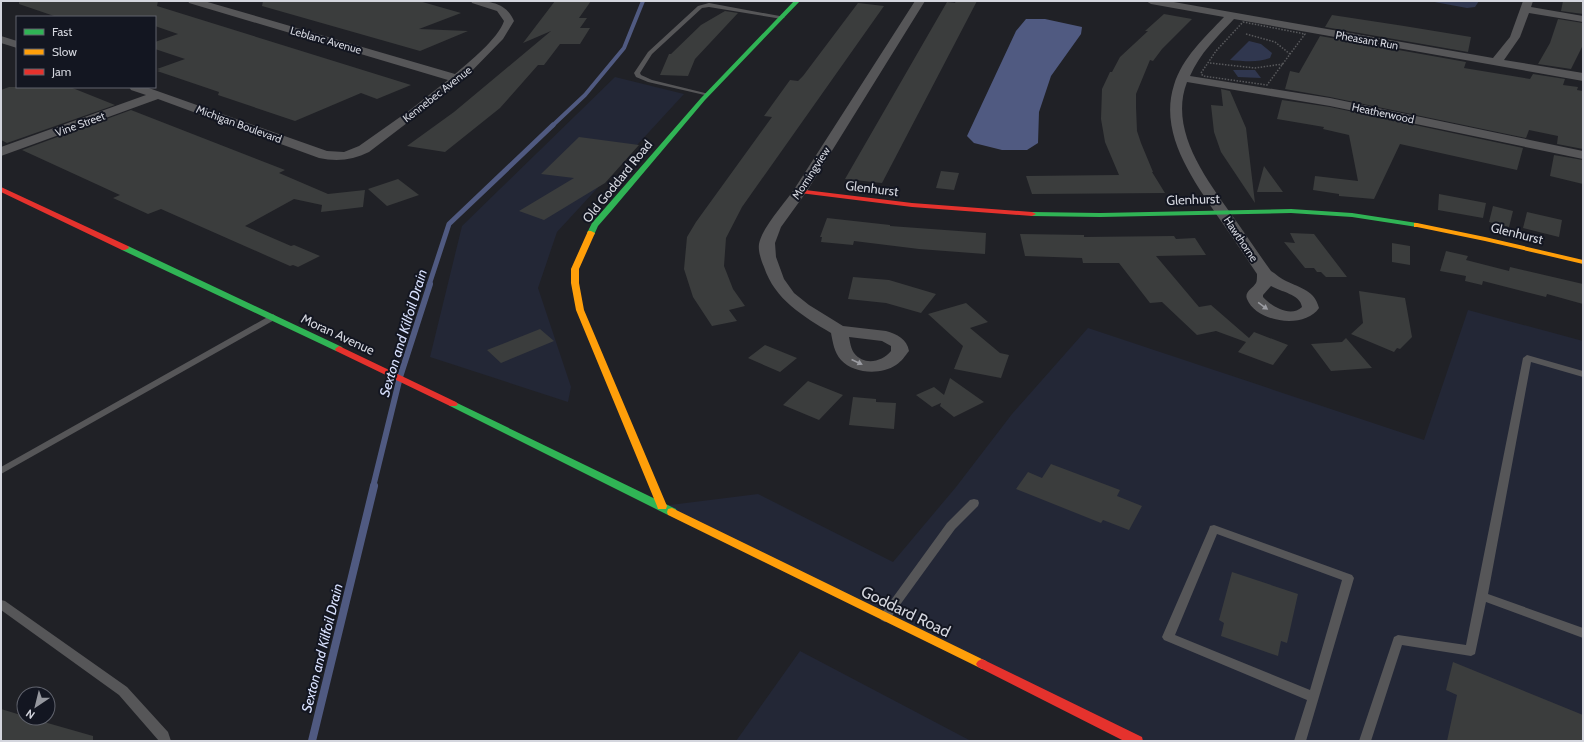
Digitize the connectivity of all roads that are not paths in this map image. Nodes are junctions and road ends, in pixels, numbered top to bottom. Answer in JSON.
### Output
{"nodes":[{"id":1,"x":193,"y":1,"type":"edge"},
{"id":2,"x":476,"y":1,"type":"edge"},
{"id":3,"x":508,"y":1,"type":"edge"},
{"id":4,"x":797,"y":1,"type":"edge"},
{"id":5,"x":920,"y":1,"type":"edge"},
{"id":6,"x":1151,"y":1,"type":"edge"},
{"id":7,"x":1527,"y":5,"type":"edge"},
{"id":8,"x":496,"y":7,"type":"junction"},
{"id":9,"x":1231,"y":16,"type":"junction"},
{"id":10,"x":782,"y":17,"type":"junction"},
{"id":11,"x":1583,"y":19,"type":"edge"},
{"id":12,"x":1,"y":39,"type":"edge"},
{"id":13,"x":16,"y":45,"type":"edge"},
{"id":14,"x":1496,"y":62,"type":"junction"},
{"id":15,"x":1583,"y":77,"type":"edge"},
{"id":16,"x":1182,"y":78,"type":"junction"},
{"id":17,"x":458,"y":79,"type":"junction"},
{"id":18,"x":138,"y":88,"type":"edge"},
{"id":19,"x":158,"y":95,"type":"junction"},
{"id":20,"x":707,"y":95,"type":"junction"},
{"id":21,"x":1,"y":152,"type":"edge"},
{"id":22,"x":1583,"y":155,"type":"edge"},
{"id":23,"x":344,"y":156,"type":"joint"},
{"id":24,"x":1,"y":189,"type":"edge"},
{"id":25,"x":800,"y":191,"type":"junction"},
{"id":26,"x":1222,"y":212,"type":"junction"},
{"id":27,"x":1583,"y":262,"type":"edge"},
{"id":28,"x":1265,"y":274,"type":"dead end"},
{"id":29,"x":273,"y":317,"type":"junction"},
{"id":30,"x":839,"y":331,"type":"dead end"},
{"id":31,"x":1583,"y":374,"type":"edge"},
{"id":32,"x":1,"y":471,"type":"edge"},
{"id":33,"x":974,"y":503,"type":"dead end"},
{"id":34,"x":662,"y":506,"type":"junction"},
{"id":35,"x":1482,"y":596,"type":"junction"},
{"id":36,"x":1,"y":604,"type":"edge"},
{"id":37,"x":885,"y":617,"type":"junction"},
{"id":38,"x":1583,"y":634,"type":"edge"},
{"id":39,"x":1314,"y":697,"type":"junction"},
{"id":40,"x":165,"y":741,"type":"edge"},
{"id":41,"x":1137,"y":741,"type":"edge"},
{"id":42,"x":1300,"y":741,"type":"edge"},
{"id":43,"x":1365,"y":741,"type":"edge"}],
"edges":[{"from":1,"to":17,"type":"street","name":"Leblanc Avenue"},
{"from":2,"to":8,"type":"street"},
{"from":3,"to":8,"type":"street"},
{"from":4,"to":10,"type":"street","name":"Old Goddard Road"},
{"from":5,"to":25,"type":"street","name":"Morningview"},
{"from":6,"to":9,"type":"street","name":"Pheasant Run"},
{"from":7,"to":11,"type":"street"},
{"from":7,"to":14,"type":"street"},
{"from":8,"to":17,"type":"street","name":"Kennebec Avenue"},
{"from":9,"to":14,"type":"street","name":"Pheasant Run"},
{"from":9,"to":16,"type":"street","name":"Hawthorne"},
{"from":10,"to":20,"type":"street","name":"Old Goddard Road"},
{"from":10,"to":20,"type":"lane"},
{"from":12,"to":13,"type":"street"},
{"from":14,"to":15,"type":"street","name":"Pheasant Run"},
{"from":16,"to":22,"type":"street","name":"Heatherwood"},
{"from":16,"to":26,"type":"street","name":"Hawthorne"},
{"from":17,"to":23,"type":"street","name":"Kennebec Avenue"},
{"from":18,"to":19,"type":"street","name":"Michigan Boulevard"},
{"from":19,"to":21,"type":"street","name":"Vine Street"},
{"from":19,"to":23,"type":"street","name":"Michigan Boulevard"},
{"from":20,"to":34,"type":"street","name":"Old Goddard Road"},
{"from":24,"to":29,"type":"street","name":"Moran Avenue"},
{"from":25,"to":26,"type":"street","name":"Glenhurst"},
{"from":25,"to":30,"type":"street","name":"Morningview"},
{"from":26,"to":27,"type":"street","name":"Glenhurst"},
{"from":26,"to":28,"type":"street","name":"Hawthorne"},
{"from":29,"to":32,"type":"lane"},
{"from":29,"to":34,"type":"street","name":"Moran Avenue"},
{"from":31,"to":35,"type":"lane"},
{"from":33,"to":37,"type":"lane"},
{"from":34,"to":37,"type":"street","name":"Goddard Road"},
{"from":35,"to":38,"type":"lane"},
{"from":35,"to":43,"type":"lane"},
{"from":36,"to":40,"type":"lane"},
{"from":37,"to":41,"type":"street","name":"Goddard Road"},
{"from":39,"to":39,"type":"lane"},
{"from":39,"to":42,"type":"lane"}]}
